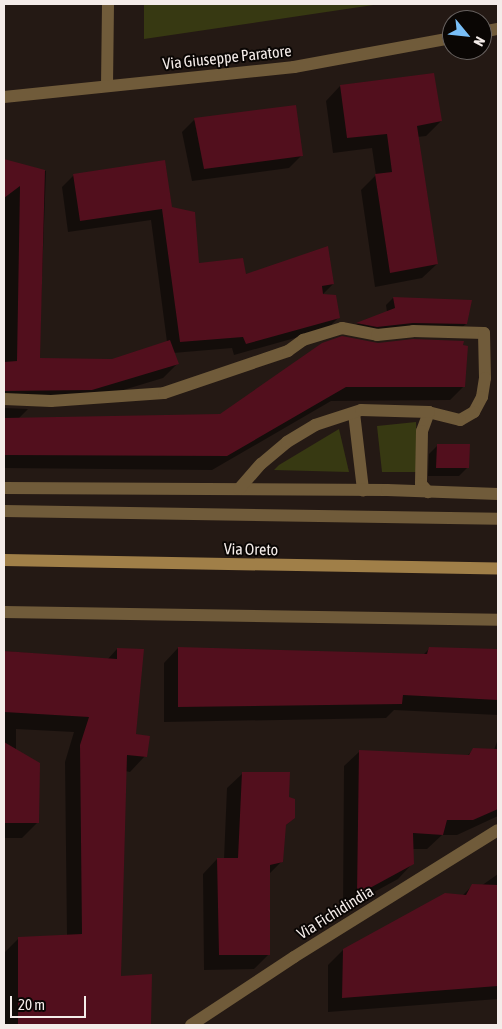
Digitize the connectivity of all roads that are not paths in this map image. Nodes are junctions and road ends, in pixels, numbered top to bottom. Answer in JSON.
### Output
{"nodes":[{"id":1,"x":108,"y":4,"type":"edge"},
{"id":2,"x":442,"y":40,"type":"edge"},
{"id":3,"x":107,"y":86,"type":"junction"},
{"id":4,"x":4,"y":97,"type":"edge"},
{"id":5,"x":4,"y":399,"type":"edge"},
{"id":6,"x":429,"y":412,"type":"junction"},
{"id":7,"x":354,"y":413,"type":"junction"},
{"id":8,"x":4,"y":488,"type":"edge"},
{"id":9,"x":239,"y":489,"type":"junction"},
{"id":10,"x":363,"y":490,"type":"junction"},
{"id":11,"x":428,"y":492,"type":"junction"},
{"id":12,"x":498,"y":494,"type":"edge"},
{"id":13,"x":4,"y":511,"type":"edge"},
{"id":14,"x":498,"y":519,"type":"edge"},
{"id":15,"x":4,"y":560,"type":"edge"},
{"id":16,"x":498,"y":569,"type":"edge"},
{"id":17,"x":4,"y":612,"type":"edge"},
{"id":18,"x":498,"y":620,"type":"edge"},
{"id":19,"x":498,"y":830,"type":"edge"},
{"id":20,"x":191,"y":1025,"type":"edge"}],
"edges":[{"from":1,"to":3,"type":"street"},
{"from":2,"to":3,"type":"street","name":"Via Giuseppe Paratore"},
{"from":3,"to":4,"type":"street","name":"Via Giuseppe Paratore"},
{"from":5,"to":6,"type":"street"},
{"from":6,"to":7,"type":"street"},
{"from":6,"to":11,"type":"street"},
{"from":7,"to":9,"type":"street"},
{"from":7,"to":10,"type":"street"},
{"from":8,"to":9,"type":"street"},
{"from":9,"to":10,"type":"street"},
{"from":10,"to":11,"type":"street"},
{"from":11,"to":12,"type":"street"},
{"from":13,"to":14,"type":"street"},
{"from":15,"to":16,"type":"street","name":"Via Oreto"},
{"from":17,"to":18,"type":"street"},
{"from":19,"to":20,"type":"street","name":"Via Fichidindia"}]}
